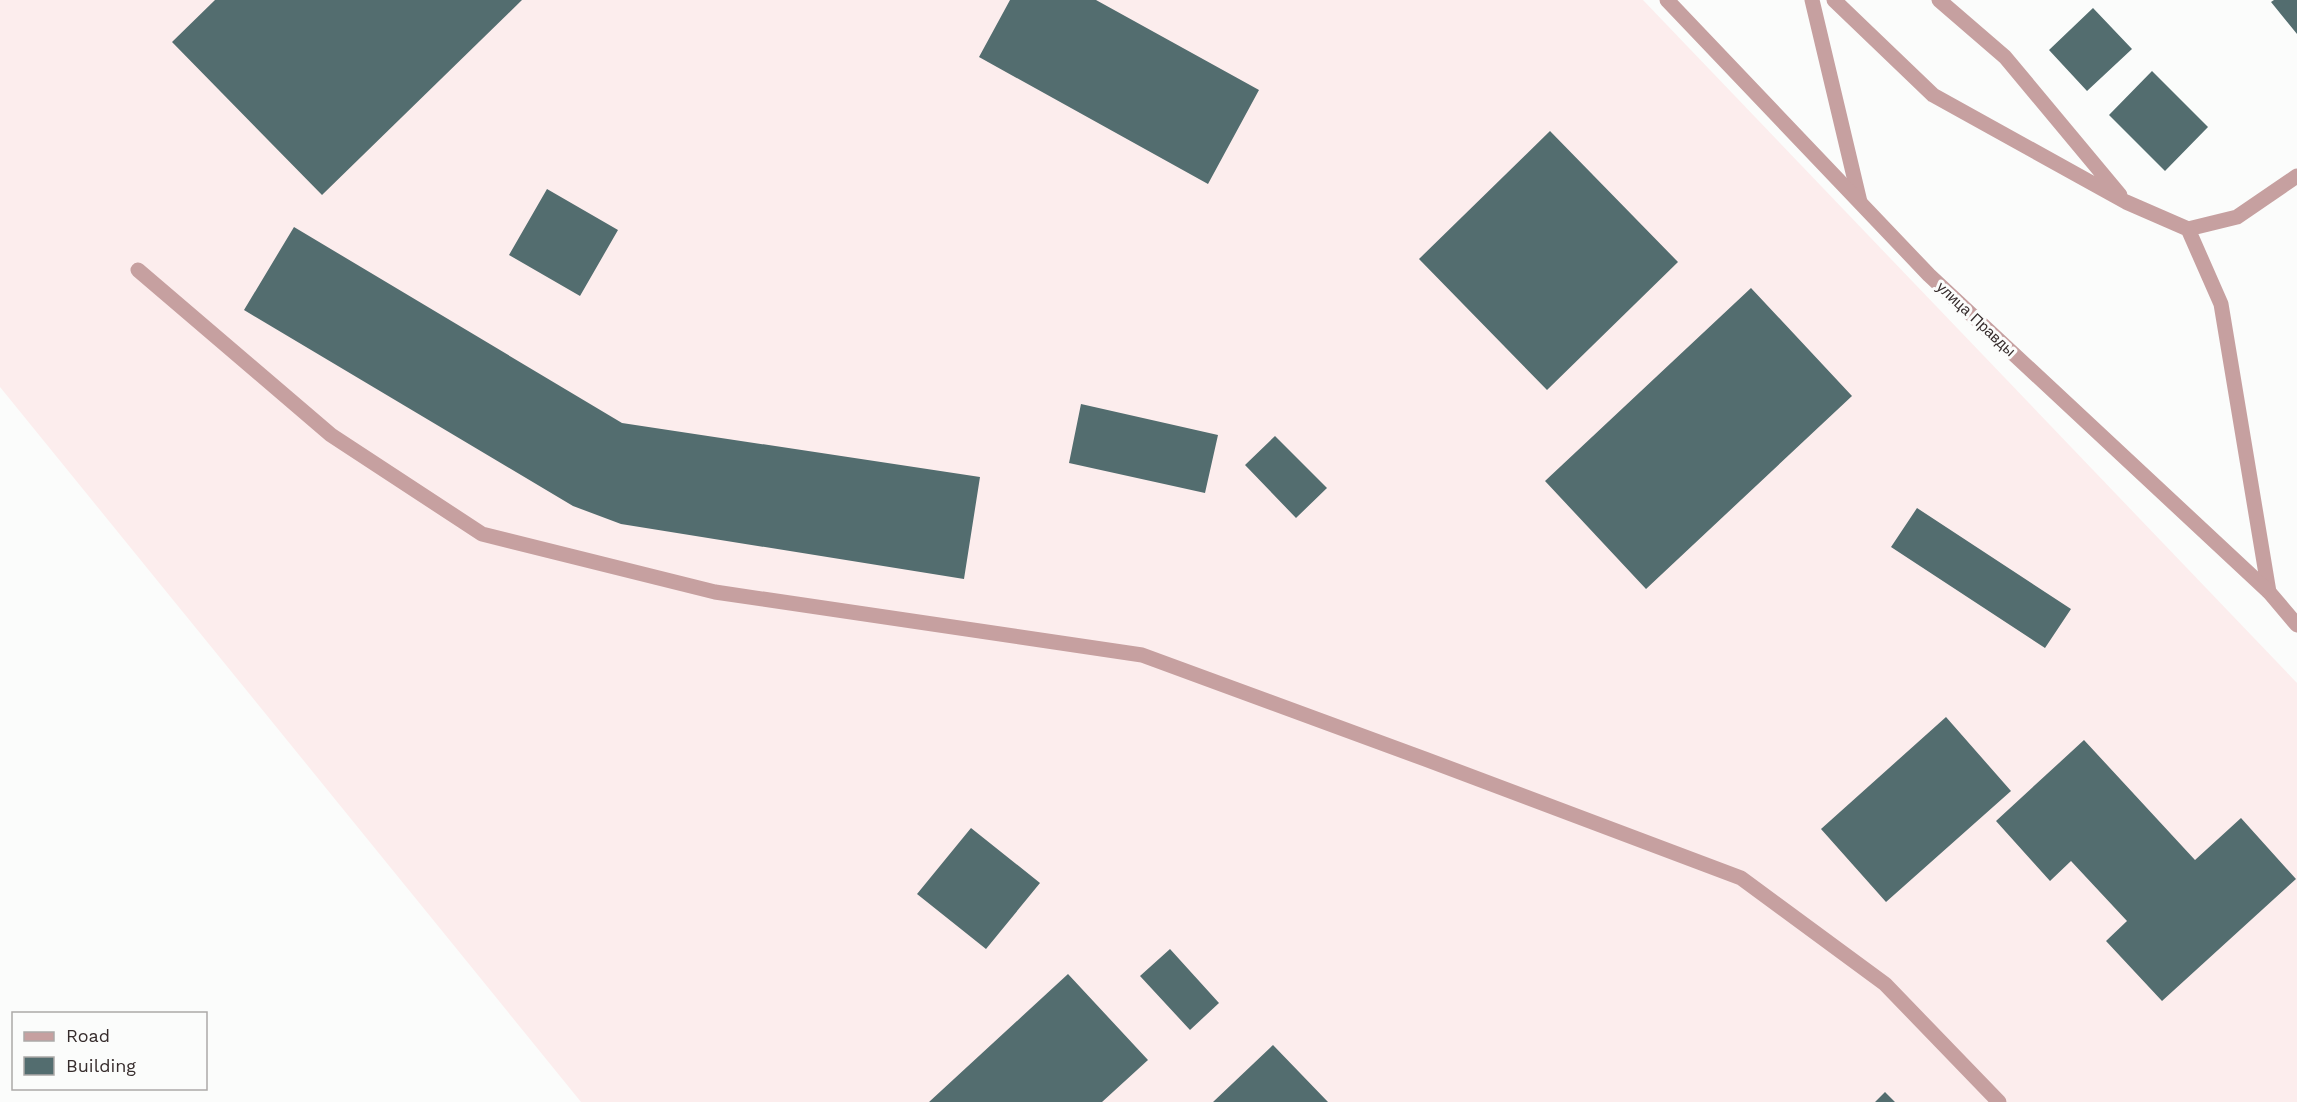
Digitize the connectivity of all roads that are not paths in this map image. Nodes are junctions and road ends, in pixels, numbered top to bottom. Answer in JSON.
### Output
{"nodes":[{"id":1,"x":1667,"y":0,"type":"edge"},
{"id":2,"x":1812,"y":0,"type":"edge"},
{"id":3,"x":1834,"y":0,"type":"edge"},
{"id":4,"x":1939,"y":0,"type":"edge"},
{"id":5,"x":2297,"y":176,"type":"edge"},
{"id":6,"x":1860,"y":202,"type":"junction"},
{"id":7,"x":2126,"y":202,"type":"junction"},
{"id":8,"x":2188,"y":230,"type":"junction"},
{"id":9,"x":138,"y":270,"type":"dead end"},
{"id":10,"x":2269,"y":592,"type":"junction"},
{"id":11,"x":2297,"y":626,"type":"edge"},
{"id":12,"x":1999,"y":1102,"type":"edge"}],
"edges":[{"from":1,"to":6,"type":"street","name":"улица Правды"},
{"from":2,"to":6,"type":"street"},
{"from":3,"to":7,"type":"street"},
{"from":4,"to":7,"type":"street"},
{"from":5,"to":8,"type":"street"},
{"from":6,"to":10,"type":"street","name":"улица Правды"},
{"from":7,"to":8,"type":"street"},
{"from":8,"to":10,"type":"street"},
{"from":9,"to":12,"type":"street"},
{"from":10,"to":11,"type":"street","name":"улица Правды"}]}
